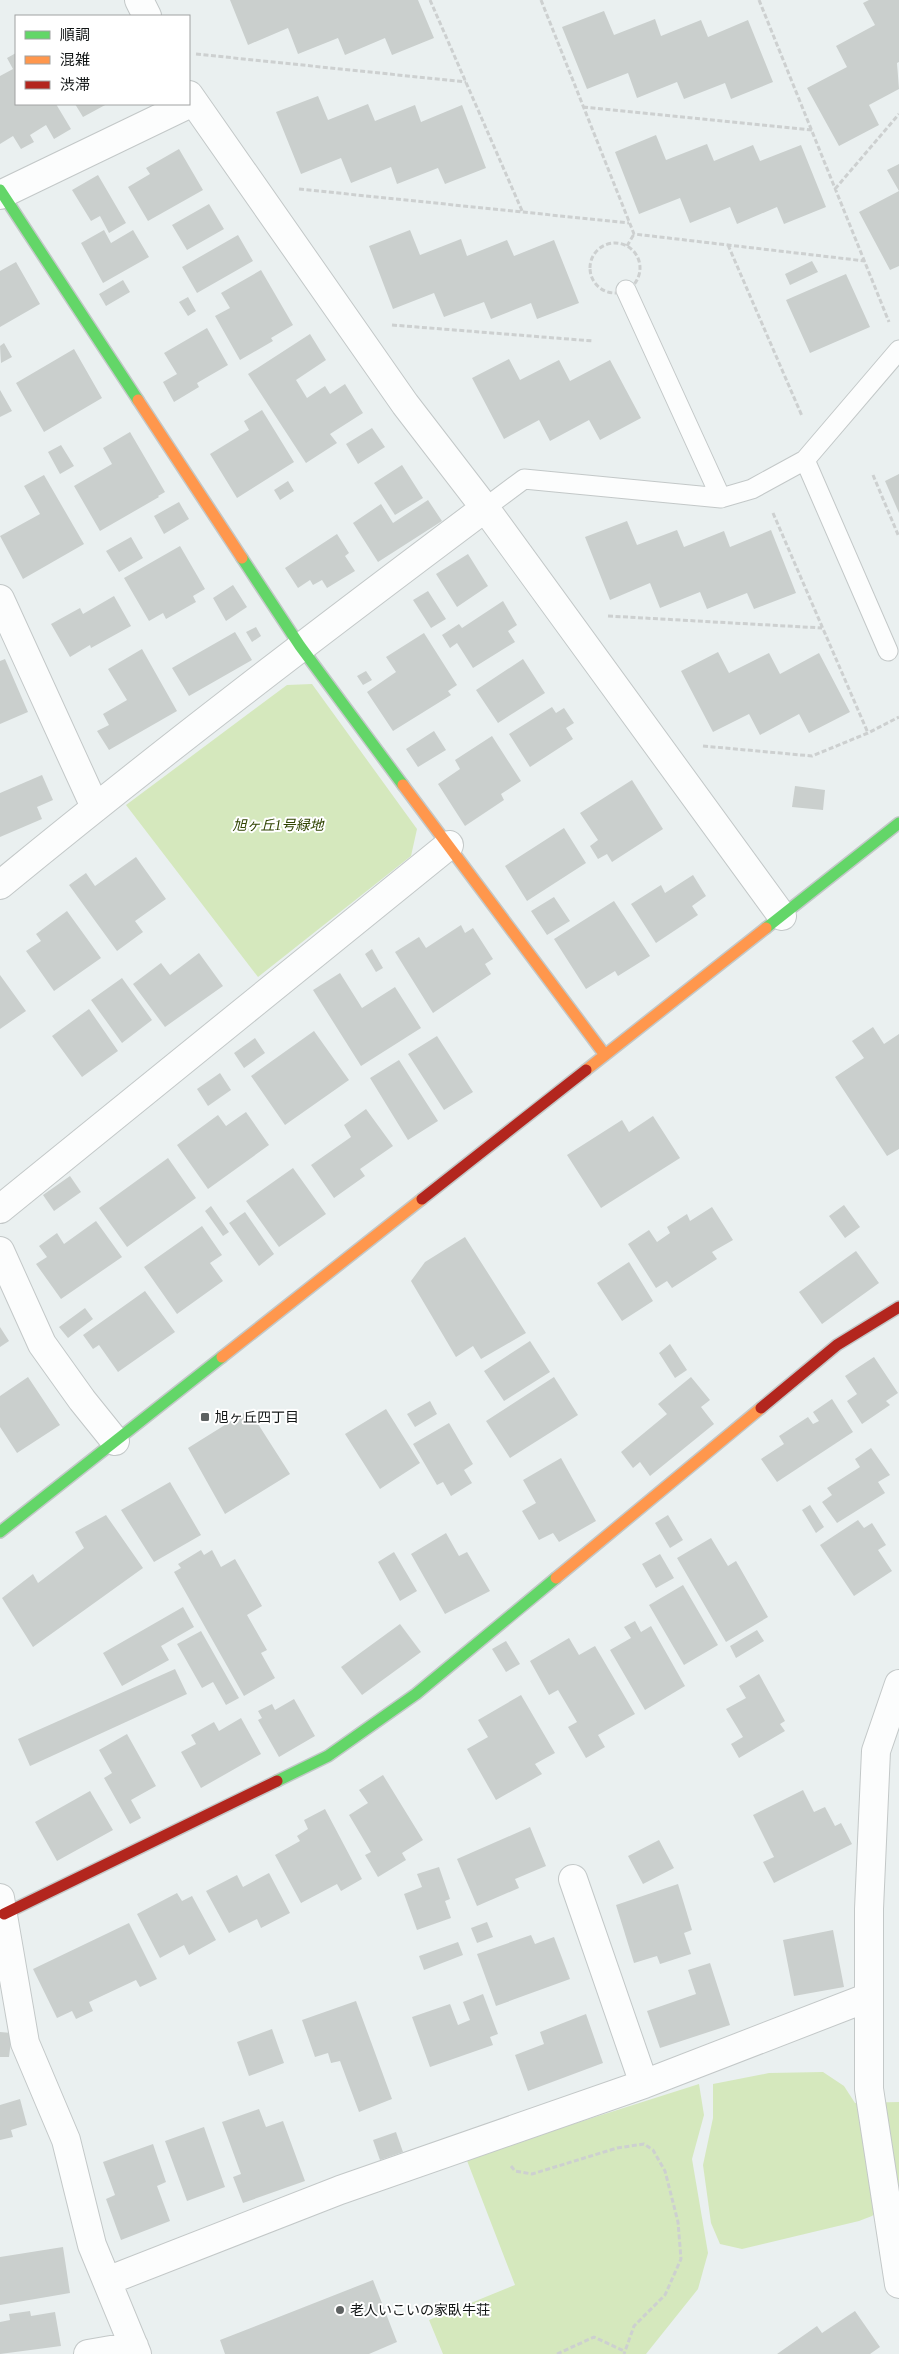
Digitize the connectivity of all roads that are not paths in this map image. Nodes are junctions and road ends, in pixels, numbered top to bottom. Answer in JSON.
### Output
{"nodes":[{"id":1,"x":139,"y":0,"type":"edge"},
{"id":2,"x":146,"y":15,"type":"edge"},
{"id":3,"x":191,"y":98,"type":"edge"},
{"id":4,"x":177,"y":105,"type":"edge"},
{"id":5,"x":1,"y":193,"type":"edge"},
{"id":6,"x":626,"y":290,"type":"dead end"},
{"id":7,"x":899,"y":350,"type":"edge"},
{"id":8,"x":810,"y":453,"type":"junction"},
{"id":9,"x":720,"y":498,"type":"junction"},
{"id":10,"x":485,"y":508,"type":"junction"},
{"id":11,"x":0,"y":599,"type":"edge"},
{"id":12,"x":300,"y":646,"type":"junction"},
{"id":13,"x":888,"y":650,"type":"dead end"},
{"id":14,"x":95,"y":807,"type":"junction"},
{"id":15,"x":899,"y":823,"type":"edge"},
{"id":16,"x":449,"y":845,"type":"junction"},
{"id":17,"x":0,"y":885,"type":"edge"},
{"id":18,"x":782,"y":916,"type":"junction"},
{"id":19,"x":605,"y":1055,"type":"junction"},
{"id":20,"x":0,"y":1209,"type":"edge"},
{"id":21,"x":0,"y":1251,"type":"edge"},
{"id":22,"x":899,"y":1307,"type":"edge"},
{"id":23,"x":115,"y":1441,"type":"junction"},
{"id":24,"x":0,"y":1532,"type":"edge"},
{"id":25,"x":899,"y":1684,"type":"edge"},
{"id":26,"x":572,"y":1879,"type":"dead end"},
{"id":27,"x":2,"y":1906,"type":"edge"},
{"id":28,"x":869,"y":1997,"type":"junction"},
{"id":29,"x":644,"y":2084,"type":"junction"},
{"id":30,"x":107,"y":2281,"type":"junction"},
{"id":31,"x":899,"y":2284,"type":"edge"},
{"id":32,"x":136,"y":2350,"type":"edge"},
{"id":33,"x":88,"y":2354,"type":"edge"}],
"edges":[{"from":1,"to":2,"type":"street"},
{"from":3,"to":10,"type":"street"},
{"from":4,"to":5,"type":"street"},
{"from":5,"to":12,"type":"street"},
{"from":6,"to":9,"type":"lane"},
{"from":7,"to":8,"type":"lane"},
{"from":8,"to":9,"type":"lane"},
{"from":8,"to":13,"type":"lane"},
{"from":9,"to":10,"type":"lane"},
{"from":10,"to":12,"type":"street"},
{"from":10,"to":18,"type":"street"},
{"from":11,"to":14,"type":"street"},
{"from":12,"to":14,"type":"street"},
{"from":12,"to":16,"type":"street"},
{"from":14,"to":17,"type":"street"},
{"from":15,"to":18,"type":"street"},
{"from":16,"to":19,"type":"street"},
{"from":16,"to":20,"type":"street"},
{"from":18,"to":19,"type":"street"},
{"from":19,"to":23,"type":"street"},
{"from":21,"to":23,"type":"street"},
{"from":22,"to":27,"type":"street"},
{"from":23,"to":24,"type":"street"},
{"from":25,"to":28,"type":"street"},
{"from":26,"to":29,"type":"street"},
{"from":27,"to":30,"type":"street"},
{"from":28,"to":29,"type":"street"},
{"from":28,"to":31,"type":"street"},
{"from":29,"to":30,"type":"street"},
{"from":30,"to":32,"type":"street"},
{"from":32,"to":33,"type":"street"}]}
